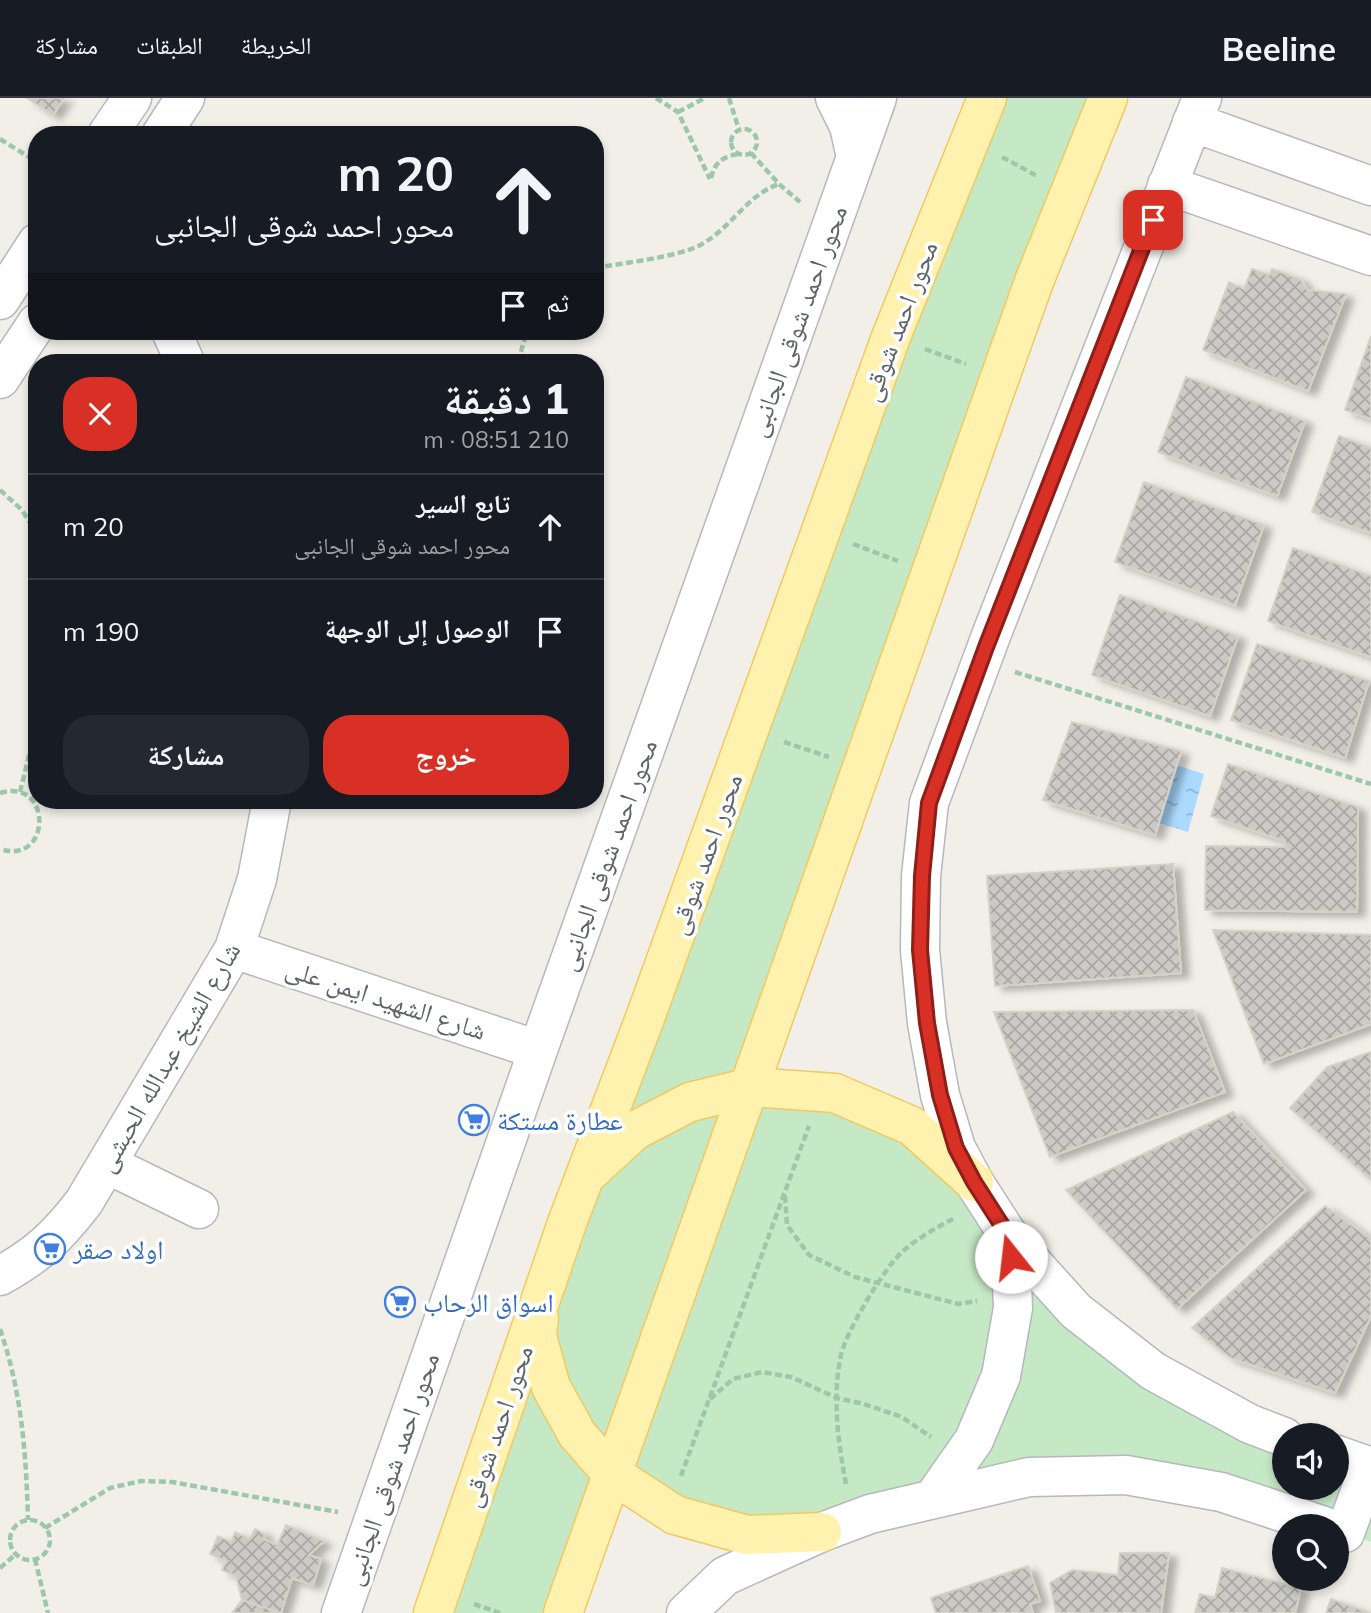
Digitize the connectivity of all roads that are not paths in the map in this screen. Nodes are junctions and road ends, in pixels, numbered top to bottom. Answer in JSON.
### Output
{"nodes":[{"id":1,"x":132,"y":98,"type":"edge"},
{"id":2,"x":185,"y":98,"type":"edge"},
{"id":3,"x":835,"y":98,"type":"edge"},
{"id":4,"x":877,"y":98,"type":"edge"},
{"id":5,"x":987,"y":98,"type":"edge"},
{"id":6,"x":1108,"y":98,"type":"edge"},
{"id":7,"x":1197,"y":110,"type":"edge"},
{"id":8,"x":113,"y":126,"type":"edge"},
{"id":9,"x":167,"y":126,"type":"edge"},
{"id":10,"x":856,"y":158,"type":"junction"},
{"id":11,"x":1167,"y":185,"type":"junction"},
{"id":12,"x":1371,"y":186,"type":"edge"},
{"id":13,"x":1371,"y":256,"type":"edge"},
{"id":14,"x":28,"y":257,"type":"edge"},
{"id":15,"x":0,"y":300,"type":"edge"},
{"id":16,"x":28,"y":337,"type":"edge"},
{"id":17,"x":0,"y":379,"type":"edge"},
{"id":18,"x":270,"y":809,"type":"edge"},
{"id":19,"x":234,"y":949,"type":"junction"},
{"id":20,"x":538,"y":1050,"type":"junction"},
{"id":21,"x":751,"y":1087,"type":"junction"},
{"id":22,"x":107,"y":1164,"type":"junction"},
{"id":23,"x":981,"y":1192,"type":"junction"},
{"id":24,"x":199,"y":1209,"type":"dead end"},
{"id":25,"x":567,"y":1223,"type":"junction"},
{"id":26,"x":1010,"y":1238,"type":"junction"},
{"id":27,"x":0,"y":1276,"type":"edge"},
{"id":28,"x":541,"y":1299,"type":"junction"},
{"id":29,"x":1272,"y":1432,"type":"edge"},
{"id":30,"x":1359,"y":1463,"type":"edge"},
{"id":31,"x":612,"y":1474,"type":"junction"},
{"id":32,"x":934,"y":1497,"type":"junction"},
{"id":33,"x":1287,"y":1514,"type":"edge"},
{"id":34,"x":1348,"y":1514,"type":"edge"},
{"id":35,"x":822,"y":1532,"type":"junction"},
{"id":36,"x":341,"y":1613,"type":"edge"},
{"id":37,"x":433,"y":1613,"type":"edge"},
{"id":38,"x":564,"y":1613,"type":"edge"},
{"id":39,"x":686,"y":1613,"type":"edge"}],
"edges":[{"from":1,"to":8,"type":"street"},
{"from":2,"to":9,"type":"street"},
{"from":3,"to":10,"type":"street"},
{"from":4,"to":10,"type":"street","name":"محور احمد شوقى الجانبى"},
{"from":5,"to":25,"type":"main road","name":"محور احمد شوقى"},
{"from":6,"to":21,"type":"main road"},
{"from":7,"to":11,"type":"street"},
{"from":7,"to":12,"type":"street"},
{"from":10,"to":20,"type":"street","name":"محور احمد شوقى الجانبى"},
{"from":11,"to":13,"type":"street"},
{"from":11,"to":23,"type":"street"},
{"from":14,"to":15,"type":"street"},
{"from":16,"to":17,"type":"street"},
{"from":18,"to":19,"type":"street","name":"شارع الشيخ عبدالله الحبشى"},
{"from":19,"to":20,"type":"street","name":"شارع الشهيد ايمن على"},
{"from":19,"to":22,"type":"street","name":"شارع الشيخ عبدالله الحبشى"},
{"from":20,"to":36,"type":"street","name":"محور احمد شوقى الجانبى"},
{"from":21,"to":23,"type":"main road"},
{"from":21,"to":25,"type":"main road"},
{"from":21,"to":31,"type":"main road"},
{"from":22,"to":24,"type":"street"},
{"from":22,"to":27,"type":"street","name":"شارع الشيخ عبدالله الحبشى"},
{"from":23,"to":26,"type":"street"},
{"from":25,"to":28,"type":"main road","name":"محور احمد شوقى"},
{"from":26,"to":29,"type":"street"},
{"from":26,"to":32,"type":"street"},
{"from":28,"to":31,"type":"main road"},
{"from":28,"to":37,"type":"main road","name":"محور احمد شوقى"},
{"from":30,"to":34,"type":"street"},
{"from":31,"to":35,"type":"main road"},
{"from":31,"to":38,"type":"main road"},
{"from":32,"to":33,"type":"street"},
{"from":32,"to":35,"type":"street"},
{"from":35,"to":39,"type":"street"}]}
